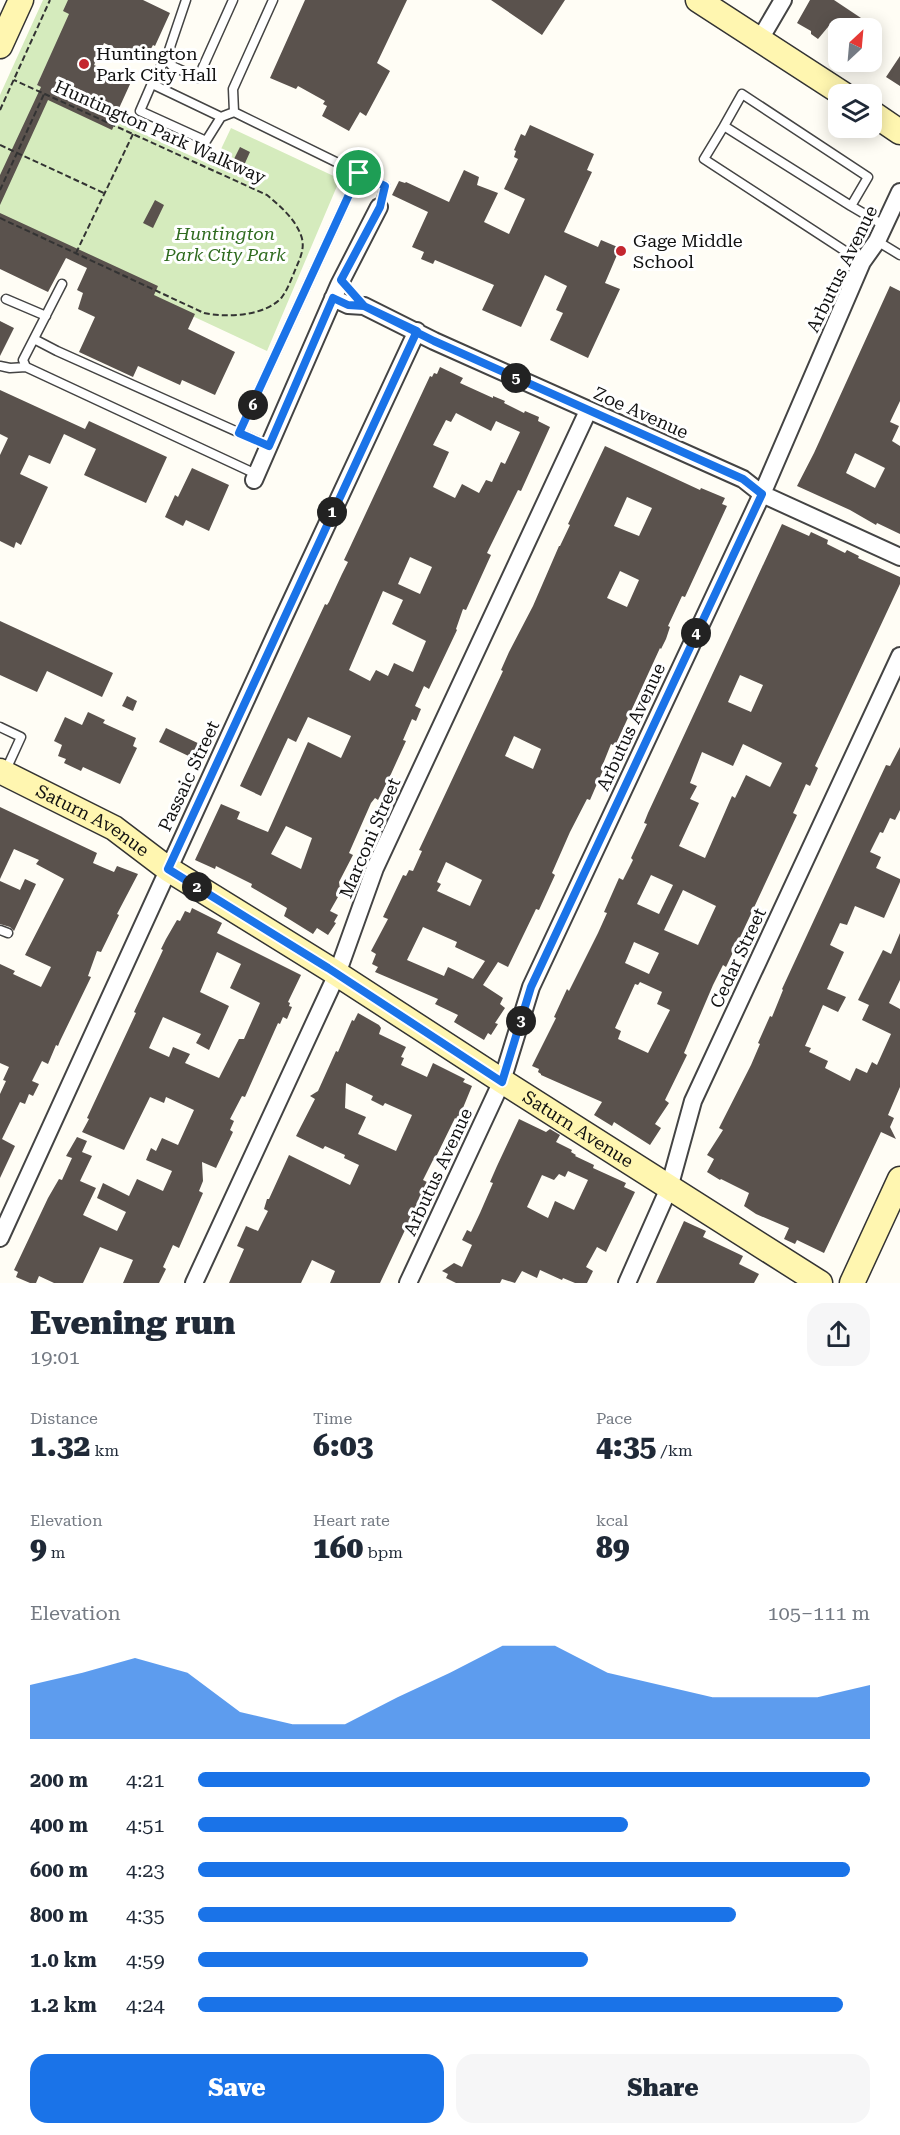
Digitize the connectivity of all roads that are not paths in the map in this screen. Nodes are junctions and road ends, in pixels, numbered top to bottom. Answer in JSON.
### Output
{"nodes":[{"id":1,"x":21,"y":0,"type":"edge"},
{"id":2,"x":233,"y":0,"type":"edge"},
{"id":3,"x":273,"y":0,"type":"edge"},
{"id":4,"x":698,"y":0,"type":"edge"},
{"id":5,"x":783,"y":0,"type":"edge"},
{"id":6,"x":182,"y":1,"type":"edge"},
{"id":7,"x":759,"y":41,"type":"junction"},
{"id":8,"x":0,"y":46,"type":"edge"},
{"id":9,"x":166,"y":59,"type":"junction"},
{"id":10,"x":152,"y":84,"type":"junction"},
{"id":11,"x":828,"y":85,"type":"edge"},
{"id":12,"x":234,"y":112,"type":"junction"},
{"id":13,"x":221,"y":117,"type":"junction"},
{"id":14,"x":882,"y":120,"type":"edge"},
{"id":15,"x":723,"y":126,"type":"junction"},
{"id":16,"x":900,"y":132,"type":"edge"},
{"id":17,"x":359,"y":173,"type":"junction"},
{"id":18,"x":900,"y":192,"type":"edge"},
{"id":19,"x":851,"y":206,"type":"junction"},
{"id":20,"x":380,"y":207,"type":"joint"},
{"id":21,"x":885,"y":226,"type":"junction"},
{"id":22,"x":877,"y":241,"type":"junction"},
{"id":23,"x":900,"y":255,"type":"edge"},
{"id":24,"x":862,"y":262,"type":"junction"},
{"id":25,"x":341,"y":280,"type":"junction"},
{"id":26,"x":62,"y":284,"type":"dead end"},
{"id":27,"x":333,"y":298,"type":"junction"},
{"id":28,"x":6,"y":299,"type":"dead end"},
{"id":29,"x":364,"y":306,"type":"junction"},
{"id":30,"x":46,"y":316,"type":"junction"},
{"id":31,"x":417,"y":331,"type":"junction"},
{"id":32,"x":34,"y":339,"type":"junction"},
{"id":33,"x":0,"y":366,"type":"edge"},
{"id":34,"x":26,"y":367,"type":"junction"},
{"id":35,"x":588,"y":411,"type":"junction"},
{"id":36,"x":239,"y":433,"type":"junction"},
{"id":37,"x":269,"y":446,"type":"junction"},
{"id":38,"x":255,"y":477,"type":"joint"},
{"id":39,"x":762,"y":494,"type":"junction"},
{"id":40,"x":900,"y":557,"type":"edge"},
{"id":41,"x":900,"y":656,"type":"edge"},
{"id":42,"x":0,"y":727,"type":"edge"},
{"id":43,"x":2,"y":772,"type":"edge"},
{"id":44,"x":168,"y":869,"type":"junction"},
{"id":45,"x":337,"y":974,"type":"junction"},
{"id":46,"x":502,"y":1082,"type":"junction"},
{"id":47,"x":900,"y":1179,"type":"edge"},
{"id":48,"x":669,"y":1188,"type":"junction"},
{"id":49,"x":0,"y":1238,"type":"edge"},
{"id":50,"x":194,"y":1283,"type":"edge"},
{"id":51,"x":408,"y":1283,"type":"edge"},
{"id":52,"x":627,"y":1283,"type":"edge"},
{"id":53,"x":820,"y":1283,"type":"edge"},
{"id":54,"x":852,"y":1283,"type":"edge"}],
"edges":[{"from":1,"to":8,"type":"street"},
{"from":2,"to":9,"type":"lane"},
{"from":3,"to":12,"type":"lane"},
{"from":4,"to":7,"type":"street"},
{"from":5,"to":7,"type":"street"},
{"from":6,"to":9,"type":"lane"},
{"from":7,"to":11,"type":"street"},
{"from":9,"to":10,"type":"lane"},
{"from":10,"to":13,"type":"lane"},
{"from":10,"to":13,"type":"lane"},
{"from":12,"to":13,"type":"lane"},
{"from":12,"to":17,"type":"lane"},
{"from":14,"to":16,"type":"street"},
{"from":15,"to":19,"type":"lane"},
{"from":15,"to":19,"type":"lane"},
{"from":15,"to":24,"type":"lane"},
{"from":17,"to":20,"type":"lane"},
{"from":17,"to":36,"type":"lane"},
{"from":18,"to":21,"type":"street","name":"Arbutus Avenue"},
{"from":19,"to":21,"type":"lane"},
{"from":20,"to":25,"type":"street"},
{"from":21,"to":22,"type":"street","name":"Arbutus Avenue"},
{"from":22,"to":23,"type":"lane"},
{"from":22,"to":24,"type":"street","name":"Arbutus Avenue"},
{"from":24,"to":39,"type":"street","name":"Arbutus Avenue"},
{"from":25,"to":27,"type":"street"},
{"from":25,"to":29,"type":"street","name":"Zoe Avenue"},
{"from":26,"to":30,"type":"lane"},
{"from":27,"to":29,"type":"street","name":"Zoe Avenue"},
{"from":27,"to":37,"type":"street"},
{"from":28,"to":30,"type":"lane"},
{"from":29,"to":31,"type":"street","name":"Zoe Avenue"},
{"from":30,"to":32,"type":"lane"},
{"from":31,"to":35,"type":"street","name":"Zoe Avenue"},
{"from":31,"to":44,"type":"street","name":"Passaic Street"},
{"from":32,"to":34,"type":"lane"},
{"from":32,"to":36,"type":"lane"},
{"from":33,"to":34,"type":"lane"},
{"from":34,"to":38,"type":"lane"},
{"from":35,"to":39,"type":"street","name":"Zoe Avenue"},
{"from":35,"to":45,"type":"street","name":"Marconi Street"},
{"from":36,"to":37,"type":"lane"},
{"from":37,"to":38,"type":"street"},
{"from":39,"to":40,"type":"street","name":"Zoe Avenue"},
{"from":39,"to":46,"type":"street","name":"Arbutus Avenue"},
{"from":41,"to":48,"type":"street","name":"Cedar Street"},
{"from":42,"to":43,"type":"lane"},
{"from":43,"to":44,"type":"street","name":"Saturn Avenue"},
{"from":44,"to":45,"type":"street","name":"Saturn Avenue"},
{"from":44,"to":49,"type":"street","name":"Passaic Street"},
{"from":45,"to":46,"type":"street","name":"Saturn Avenue"},
{"from":45,"to":50,"type":"street","name":"Marconi Street"},
{"from":46,"to":48,"type":"street","name":"Saturn Avenue"},
{"from":46,"to":51,"type":"street","name":"Arbutus Avenue"},
{"from":47,"to":54,"type":"street"},
{"from":48,"to":52,"type":"street","name":"Cedar Street"},
{"from":48,"to":53,"type":"street","name":"Saturn Avenue"}]}
